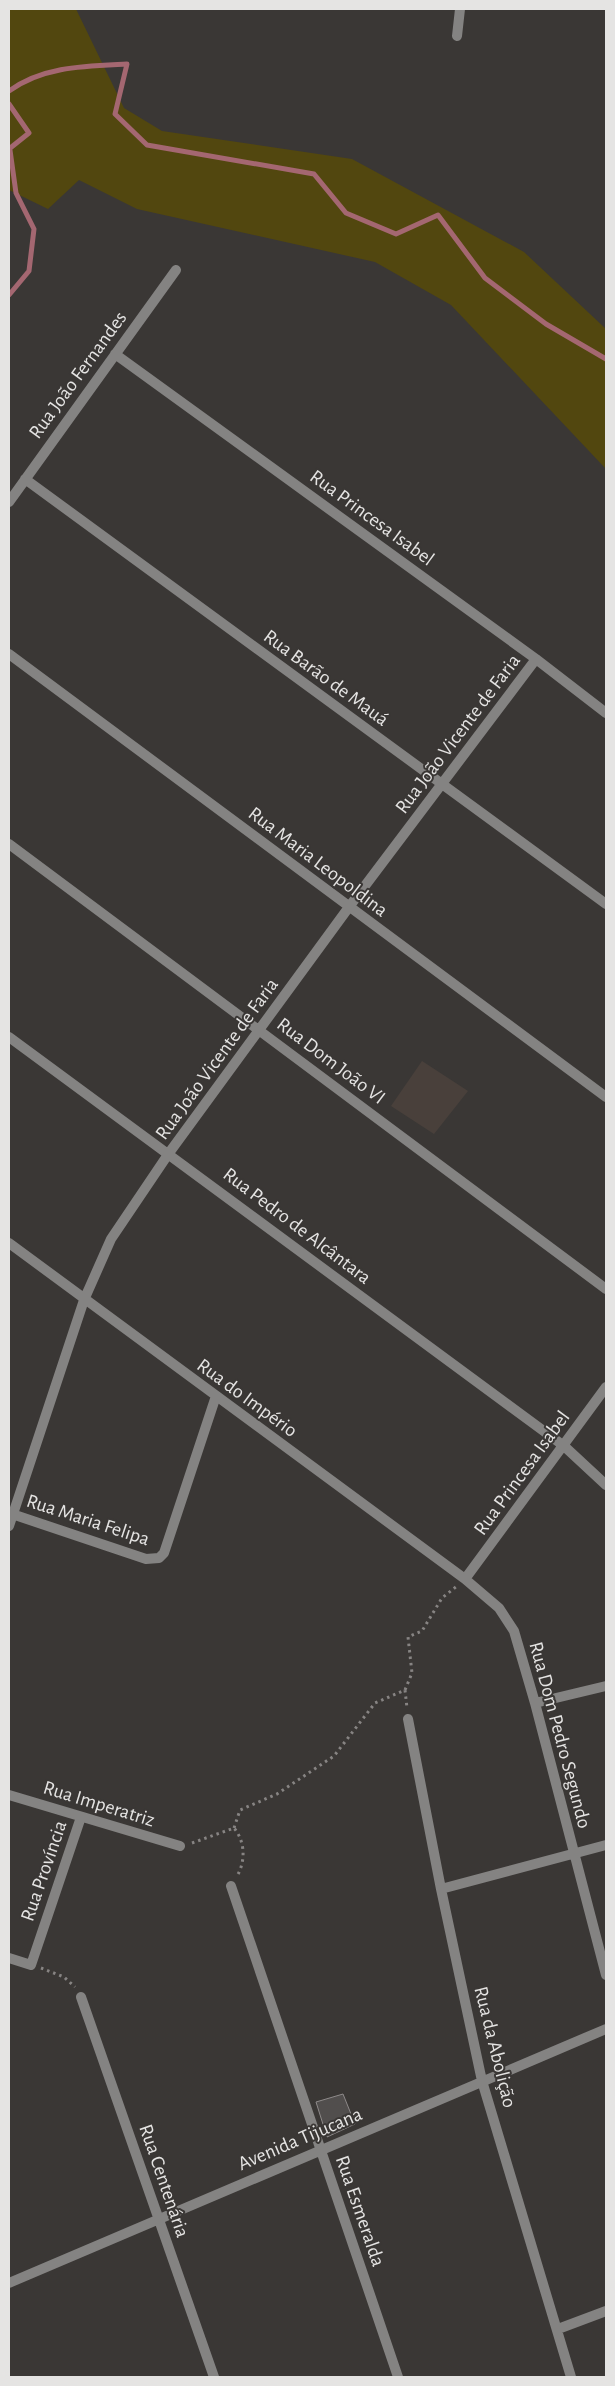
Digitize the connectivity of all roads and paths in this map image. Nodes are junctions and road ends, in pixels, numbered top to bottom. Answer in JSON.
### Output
{"nodes":[{"id":1,"x":460,"y":9,"type":"edge"},
{"id":2,"x":457,"y":36,"type":"dead end"},
{"id":3,"x":176,"y":270,"type":"dead end"},
{"id":4,"x":116,"y":354,"type":"junction"},
{"id":5,"x":25,"y":478,"type":"junction"},
{"id":6,"x":9,"y":502,"type":"edge"},
{"id":7,"x":9,"y":654,"type":"edge"},
{"id":8,"x":536,"y":659,"type":"junction"},
{"id":9,"x":606,"y":712,"type":"edge"},
{"id":10,"x":442,"y":785,"type":"junction"},
{"id":11,"x":9,"y":844,"type":"edge"},
{"id":12,"x":606,"y":904,"type":"edge"},
{"id":13,"x":350,"y":907,"type":"junction"},
{"id":14,"x":260,"y":1030,"type":"junction"},
{"id":15,"x":9,"y":1037,"type":"edge"},
{"id":16,"x":606,"y":1097,"type":"edge"},
{"id":17,"x":169,"y":1153,"type":"junction"},
{"id":18,"x":9,"y":1243,"type":"edge"},
{"id":19,"x":606,"y":1289,"type":"edge"},
{"id":20,"x":84,"y":1300,"type":"junction"},
{"id":21,"x":606,"y":1387,"type":"edge"},
{"id":22,"x":216,"y":1396,"type":"junction"},
{"id":23,"x":564,"y":1446,"type":"junction"},
{"id":24,"x":606,"y":1484,"type":"edge"},
{"id":25,"x":11,"y":1513,"type":"edge"},
{"id":26,"x":9,"y":1526,"type":"edge"},
{"id":27,"x":465,"y":1580,"type":"junction"},
{"id":28,"x":606,"y":1686,"type":"edge"},
{"id":29,"x":535,"y":1703,"type":"junction"},
{"id":30,"x":408,"y":1719,"type":"dead end"},
{"id":31,"x":9,"y":1795,"type":"edge"},
{"id":32,"x":81,"y":1817,"type":"junction"},
{"id":33,"x":234,"y":1828,"type":"junction"},
{"id":34,"x":606,"y":1845,"type":"edge"},
{"id":35,"x":180,"y":1846,"type":"joint"},
{"id":36,"x":574,"y":1853,"type":"junction"},
{"id":37,"x":231,"y":1886,"type":"joint"},
{"id":38,"x":441,"y":1890,"type":"junction"},
{"id":39,"x":9,"y":1958,"type":"edge"},
{"id":40,"x":31,"y":1965,"type":"junction"},
{"id":41,"x":606,"y":1976,"type":"edge"},
{"id":42,"x":81,"y":1998,"type":"joint"},
{"id":43,"x":606,"y":2029,"type":"edge"},
{"id":44,"x":482,"y":2081,"type":"junction"},
{"id":45,"x":320,"y":2149,"type":"junction"},
{"id":46,"x":159,"y":2219,"type":"junction"},
{"id":47,"x":9,"y":2282,"type":"edge"},
{"id":48,"x":606,"y":2311,"type":"edge"},
{"id":49,"x":558,"y":2329,"type":"junction"},
{"id":50,"x":214,"y":2377,"type":"edge"},
{"id":51,"x":398,"y":2377,"type":"edge"},
{"id":52,"x":571,"y":2377,"type":"edge"}],
"edges":[{"from":1,"to":2,"type":"street"},
{"from":3,"to":4,"type":"street","name":"Rua João Fernandes"},
{"from":4,"to":5,"type":"street","name":"Rua João Fernandes"},
{"from":4,"to":8,"type":"street","name":"Rua Princesa Isabel"},
{"from":5,"to":6,"type":"street","name":"Rua João Fernandes"},
{"from":5,"to":10,"type":"street","name":"Rua Barão de Mauá"},
{"from":7,"to":13,"type":"street","name":"Rua Maria Leopoldina"},
{"from":8,"to":9,"type":"street","name":"Rua Princesa Isabel"},
{"from":8,"to":10,"type":"street","name":"Rua João Vicente de Faria"},
{"from":10,"to":12,"type":"street","name":"Rua Barão de Mauá"},
{"from":10,"to":13,"type":"street","name":"Rua João Vicente de Faria"},
{"from":11,"to":14,"type":"street","name":"Rua Dom João VI"},
{"from":13,"to":14,"type":"street","name":"Rua João Vicente de Faria"},
{"from":13,"to":16,"type":"street","name":"Rua Maria Leopoldina"},
{"from":14,"to":17,"type":"street","name":"Rua João Vicente de Faria"},
{"from":14,"to":19,"type":"street","name":"Rua Dom João VI"},
{"from":15,"to":17,"type":"street","name":"Rua Pedro de Alcântara"},
{"from":17,"to":20,"type":"street","name":"Rua João Vicente de Faria"},
{"from":17,"to":23,"type":"street","name":"Rua Pedro de Alcântara"},
{"from":18,"to":20,"type":"street","name":"Rua do Império"},
{"from":20,"to":22,"type":"street","name":"Rua do Império"},
{"from":20,"to":25,"type":"street","name":"Rua João Vicente de Faria"},
{"from":21,"to":23,"type":"street","name":"Rua Princesa Isabel"},
{"from":22,"to":25,"type":"street","name":"Rua Maria Felipa"},
{"from":22,"to":27,"type":"street","name":"Rua do Império"},
{"from":23,"to":24,"type":"street","name":"Rua Pedro de Alcântara"},
{"from":23,"to":27,"type":"street","name":"Rua Princesa Isabel"},
{"from":25,"to":26,"type":"street","name":"Rua João Vicente de Faria"},
{"from":27,"to":29,"type":"street","name":"Rua Dom Pedro Segundo"},
{"from":27,"to":33,"type":"path"},
{"from":28,"to":29,"type":"street"},
{"from":29,"to":36,"type":"street","name":"Rua Dom Pedro Segundo"},
{"from":30,"to":38,"type":"street","name":"Rua da Abolição"},
{"from":31,"to":32,"type":"street","name":"Rua Imperatriz"},
{"from":32,"to":35,"type":"street","name":"Rua Imperatriz"},
{"from":32,"to":40,"type":"street","name":"Rua Província"},
{"from":33,"to":35,"type":"path"},
{"from":33,"to":37,"type":"path"},
{"from":34,"to":36,"type":"street"},
{"from":36,"to":38,"type":"street"},
{"from":36,"to":41,"type":"street","name":"Rua Dom Pedro Segundo"},
{"from":37,"to":45,"type":"street","name":"Rua Esmeralda"},
{"from":38,"to":44,"type":"street","name":"Rua da Abolição"},
{"from":39,"to":40,"type":"street"},
{"from":40,"to":42,"type":"path"},
{"from":42,"to":46,"type":"street","name":"Rua Centenária"},
{"from":43,"to":44,"type":"street","name":"Avenida Tijucana"},
{"from":44,"to":45,"type":"street","name":"Avenida Tijucana"},
{"from":44,"to":49,"type":"street","name":"Rua da Abolição"},
{"from":45,"to":46,"type":"street","name":"Avenida Tijucana"},
{"from":45,"to":51,"type":"street","name":"Rua Esmeralda"},
{"from":46,"to":47,"type":"street","name":"Avenida Tijucana"},
{"from":46,"to":50,"type":"street","name":"Rua Centenária"},
{"from":48,"to":49,"type":"street"},
{"from":49,"to":52,"type":"street","name":"Rua da Abolição"}]}
